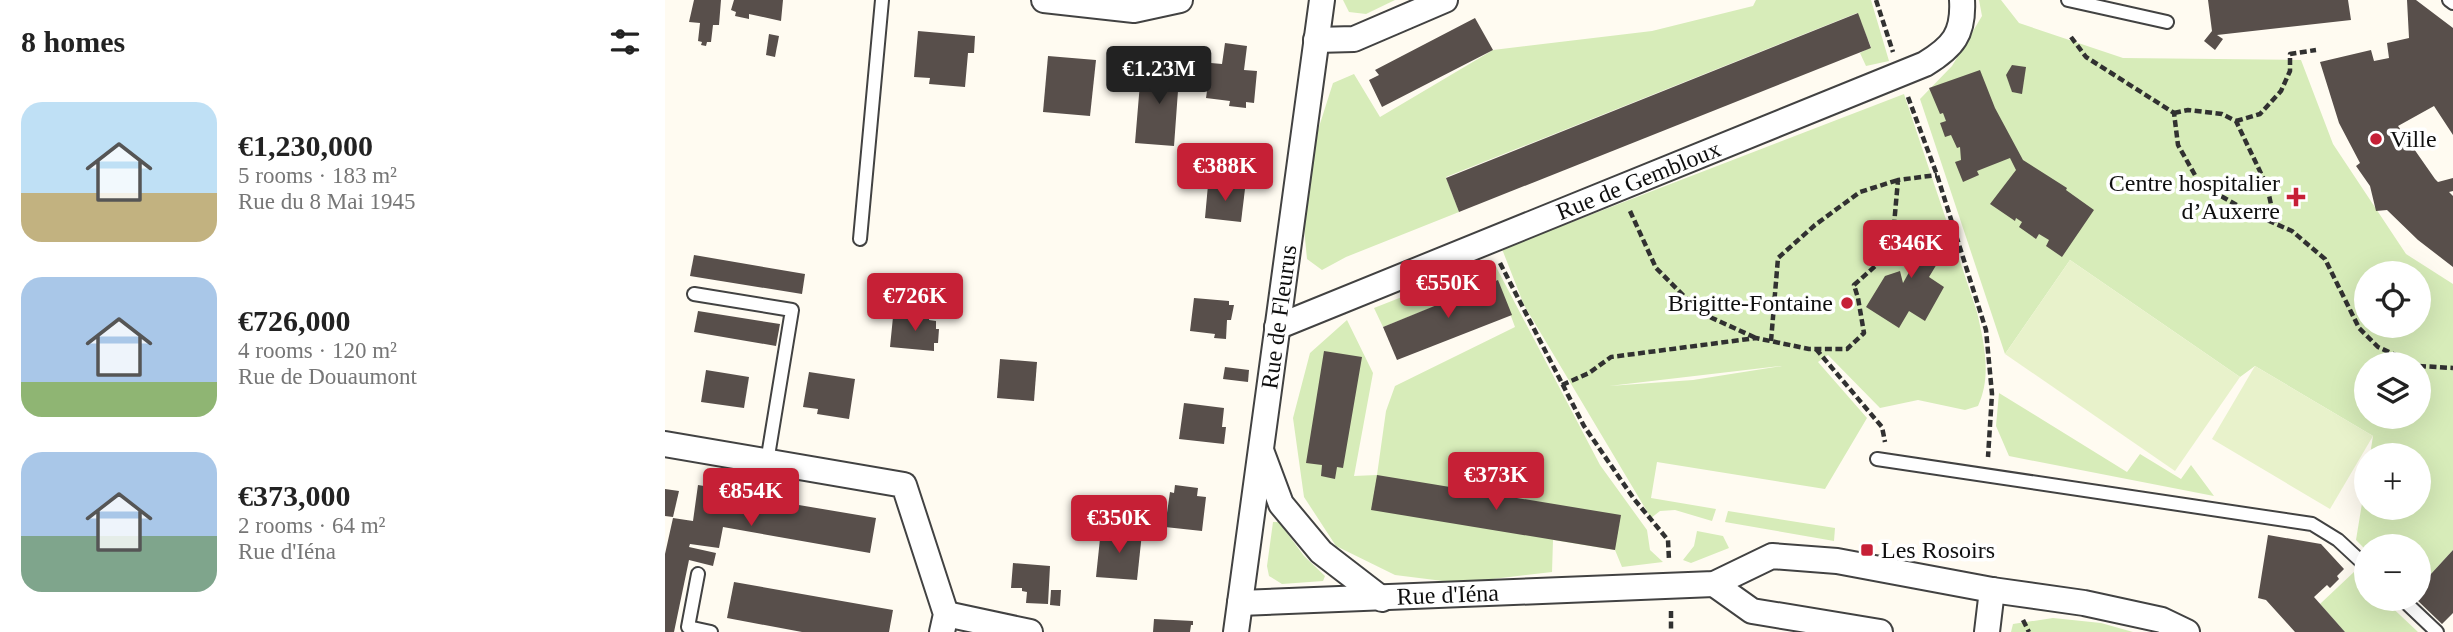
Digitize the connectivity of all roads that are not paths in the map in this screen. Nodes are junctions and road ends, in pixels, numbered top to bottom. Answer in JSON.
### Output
{"nodes":[{"id":1,"x":882,"y":0,"type":"edge"},
{"id":2,"x":1044,"y":0,"type":"edge"},
{"id":3,"x":1180,"y":0,"type":"edge"},
{"id":4,"x":1322,"y":0,"type":"edge"},
{"id":5,"x":1445,"y":0,"type":"edge"},
{"id":6,"x":1962,"y":0,"type":"edge"},
{"id":7,"x":2068,"y":0,"type":"edge"},
{"id":8,"x":2167,"y":22,"type":"dead end"},
{"id":9,"x":1316,"y":40,"type":"junction"},
{"id":10,"x":860,"y":239,"type":"dead end"},
{"id":11,"x":694,"y":293,"type":"dead end"},
{"id":12,"x":1277,"y":327,"type":"junction"},
{"id":13,"x":665,"y":444,"type":"edge"},
{"id":14,"x":1260,"y":449,"type":"junction"},
{"id":15,"x":1883,"y":460,"type":"road end"},
{"id":16,"x":767,"y":461,"type":"junction"},
{"id":17,"x":2354,"y":555,"type":"edge"},
{"id":18,"x":698,"y":574,"type":"dead end"},
{"id":19,"x":1714,"y":584,"type":"junction"},
{"id":20,"x":1992,"y":590,"type":"junction"},
{"id":21,"x":1382,"y":599,"type":"junction"},
{"id":22,"x":1240,"y":603,"type":"junction"},
{"id":23,"x":2414,"y":611,"type":"edge"},
{"id":24,"x":944,"y":623,"type":"edge"},
{"id":25,"x":711,"y":632,"type":"edge"},
{"id":26,"x":1030,"y":632,"type":"edge"},
{"id":27,"x":1236,"y":632,"type":"edge"},
{"id":28,"x":1880,"y":632,"type":"edge"},
{"id":29,"x":1987,"y":632,"type":"edge"},
{"id":30,"x":2186,"y":632,"type":"edge"},
{"id":31,"x":2437,"y":632,"type":"edge"}],
"edges":[{"from":1,"to":10,"type":"lane"},
{"from":2,"to":3,"type":"street"},
{"from":4,"to":9,"type":"street","name":"Rue de Fleurus"},
{"from":5,"to":9,"type":"street"},
{"from":6,"to":12,"type":"street","name":"Rue de Gembloux"},
{"from":7,"to":8,"type":"lane"},
{"from":9,"to":12,"type":"street","name":"Rue de Fleurus"},
{"from":11,"to":16,"type":"lane"},
{"from":12,"to":14,"type":"street","name":"Rue de Fleurus"},
{"from":13,"to":16,"type":"street"},
{"from":14,"to":21,"type":"street","name":"Rue d'Iéna"},
{"from":14,"to":22,"type":"street","name":"Rue de Fleurus"},
{"from":15,"to":17,"type":"lane"},
{"from":16,"to":24,"type":"street"},
{"from":18,"to":25,"type":"lane"},
{"from":19,"to":20,"type":"street","name":"Rue d'Iéna"},
{"from":19,"to":21,"type":"street","name":"Rue d'Iéna"},
{"from":19,"to":28,"type":"street"},
{"from":20,"to":29,"type":"street"},
{"from":20,"to":30,"type":"street","name":"Rue d'Iéna"},
{"from":21,"to":22,"type":"street"},
{"from":22,"to":27,"type":"street","name":"Rue de Fleurus"},
{"from":23,"to":31,"type":"lane"},
{"from":24,"to":26,"type":"street"}]}
